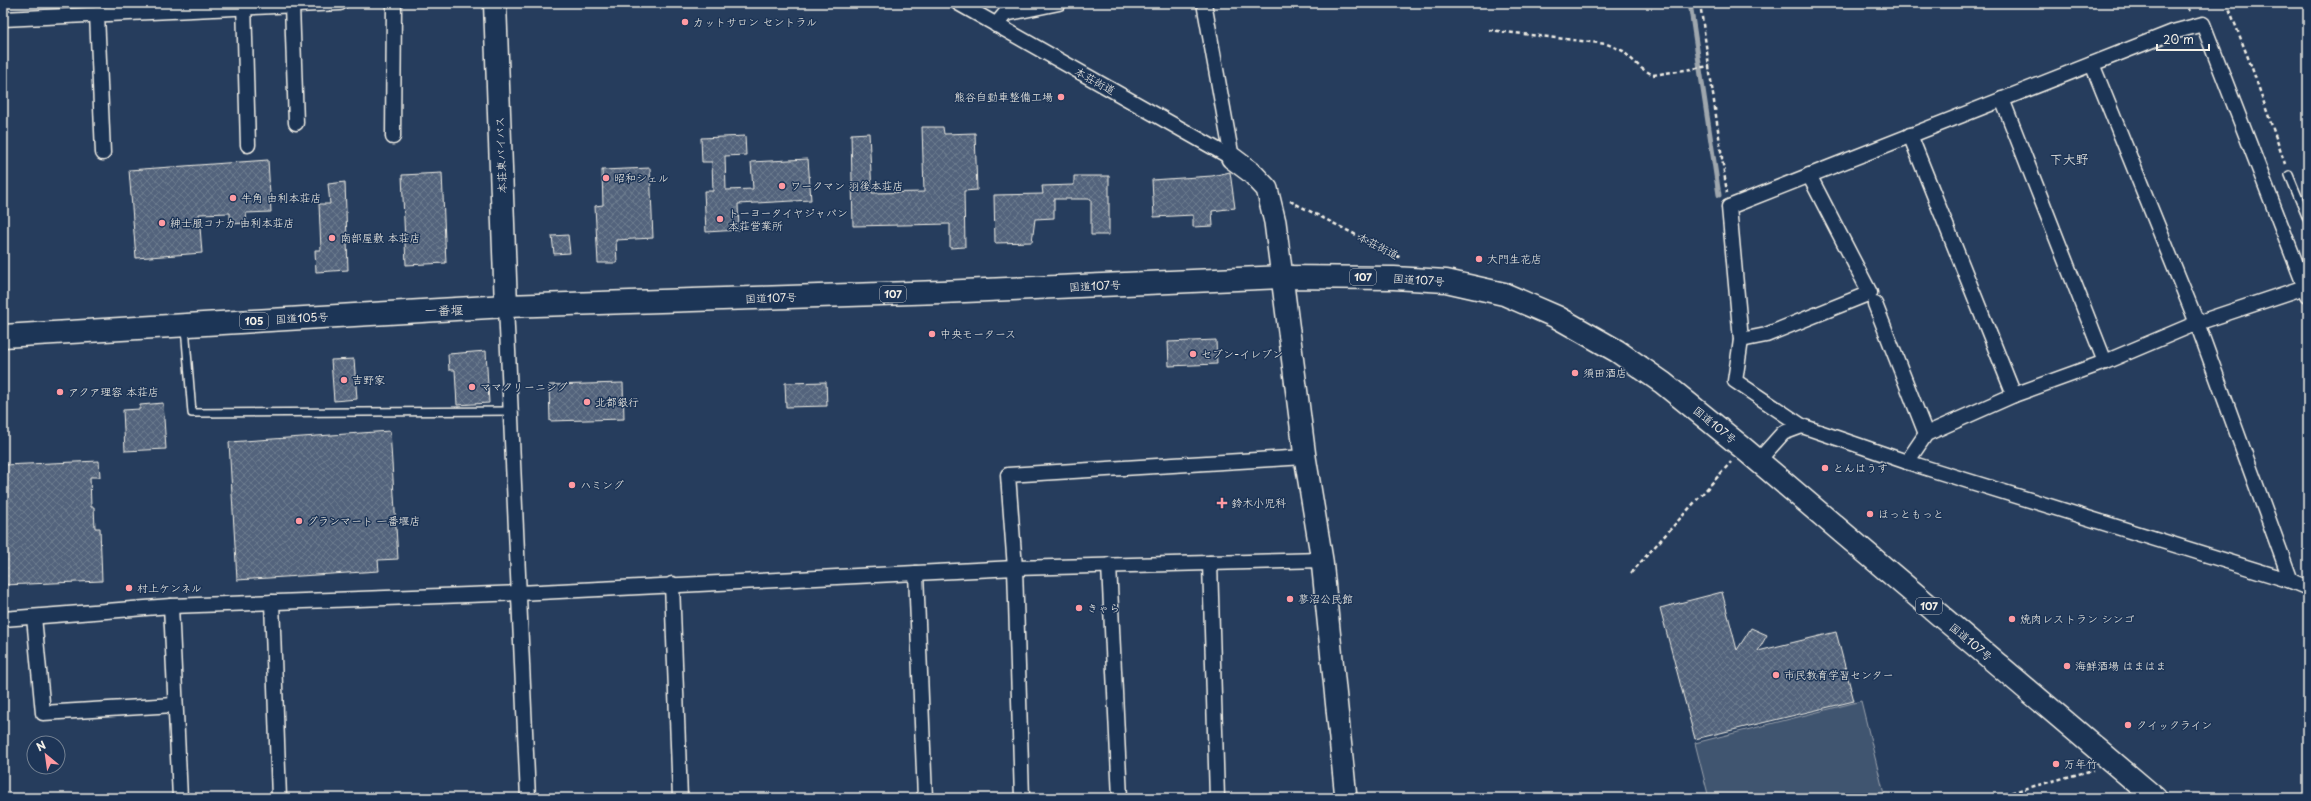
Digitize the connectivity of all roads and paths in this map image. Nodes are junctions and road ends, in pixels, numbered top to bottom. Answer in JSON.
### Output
{"nodes":[{"id":1,"x":340,"y":3,"type":"edge"},
{"id":2,"x":394,"y":3,"type":"edge"},
{"id":3,"x":495,"y":3,"type":"edge"},
{"id":4,"x":958,"y":3,"type":"edge"},
{"id":5,"x":1204,"y":3,"type":"edge"},
{"id":6,"x":1700,"y":3,"type":"edge"},
{"id":7,"x":2227,"y":3,"type":"edge"},
{"id":8,"x":1052,"y":4,"type":"edge"},
{"id":9,"x":244,"y":5,"type":"edge"},
{"id":10,"x":292,"y":5,"type":"junction"},
{"id":11,"x":147,"y":8,"type":"edge"},
{"id":12,"x":51,"y":10,"type":"edge"},
{"id":13,"x":97,"y":14,"type":"junction"},
{"id":14,"x":3,"y":19,"type":"edge"},
{"id":15,"x":996,"y":25,"type":"junction"},
{"id":16,"x":1489,"y":30,"type":"dead end"},
{"id":17,"x":2092,"y":64,"type":"junction"},
{"id":18,"x":1710,"y":66,"type":"junction"},
{"id":19,"x":2002,"y":99,"type":"junction"},
{"id":20,"x":296,"y":123,"type":"dead end"},
{"id":21,"x":1910,"y":135,"type":"junction"},
{"id":22,"x":393,"y":137,"type":"dead end"},
{"id":23,"x":248,"y":145,"type":"dead end"},
{"id":24,"x":103,"y":152,"type":"dead end"},
{"id":25,"x":1232,"y":158,"type":"junction"},
{"id":26,"x":1809,"y":175,"type":"junction"},
{"id":27,"x":2288,"y":175,"type":"joint"},
{"id":28,"x":1267,"y":190,"type":"junction"},
{"id":29,"x":1729,"y":207,"type":"junction"},
{"id":30,"x":2308,"y":221,"type":"edge"},
{"id":31,"x":1404,"y":260,"type":"dead end"},
{"id":32,"x":1281,"y":277,"type":"junction"},
{"id":33,"x":2306,"y":291,"type":"edge"},
{"id":34,"x":1875,"y":304,"type":"dead end"},
{"id":35,"x":506,"y":306,"type":"junction"},
{"id":36,"x":2197,"y":324,"type":"junction"},
{"id":37,"x":185,"y":325,"type":"junction"},
{"id":38,"x":3,"y":336,"type":"edge"},
{"id":39,"x":1741,"y":340,"type":"junction"},
{"id":40,"x":2104,"y":362,"type":"junction"},
{"id":41,"x":2014,"y":395,"type":"junction"},
{"id":42,"x":512,"y":412,"type":"junction"},
{"id":43,"x":1802,"y":426,"type":"junction"},
{"id":44,"x":1926,"y":434,"type":"junction"},
{"id":45,"x":1750,"y":454,"type":"junction"},
{"id":46,"x":1305,"y":458,"type":"junction"},
{"id":47,"x":1906,"y":462,"type":"junction"},
{"id":48,"x":1322,"y":560,"type":"junction"},
{"id":49,"x":1210,"y":563,"type":"junction"},
{"id":50,"x":1109,"y":565,"type":"junction"},
{"id":51,"x":1015,"y":568,"type":"junction"},
{"id":52,"x":916,"y":573,"type":"junction"},
{"id":53,"x":1631,"y":573,"type":"dead end"},
{"id":54,"x":2291,"y":581,"type":"junction"},
{"id":55,"x":672,"y":584,"type":"junction"},
{"id":56,"x":2308,"y":588,"type":"edge"},
{"id":57,"x":519,"y":593,"type":"junction"},
{"id":58,"x":272,"y":602,"type":"junction"},
{"id":59,"x":171,"y":606,"type":"junction"},
{"id":60,"x":34,"y":617,"type":"junction"},
{"id":61,"x":3,"y":619,"type":"edge"},
{"id":62,"x":174,"y":705,"type":"junction"},
{"id":63,"x":2115,"y":763,"type":"junction"},
{"id":64,"x":180,"y":798,"type":"edge"},
{"id":65,"x":279,"y":798,"type":"edge"},
{"id":66,"x":528,"y":798,"type":"edge"},
{"id":67,"x":680,"y":798,"type":"edge"},
{"id":68,"x":925,"y":798,"type":"edge"},
{"id":69,"x":1022,"y":798,"type":"edge"},
{"id":70,"x":1120,"y":798,"type":"edge"},
{"id":71,"x":1216,"y":798,"type":"edge"},
{"id":72,"x":1346,"y":798,"type":"edge"},
{"id":73,"x":1991,"y":798,"type":"edge"},
{"id":74,"x":2155,"y":798,"type":"edge"}],
"edges":[{"from":1,"to":10,"type":"street"},
{"from":2,"to":22,"type":"street"},
{"from":3,"to":35,"type":"highway","name":"本荘東バイパス"},
{"from":4,"to":15,"type":"street","name":"本荘街道"},
{"from":5,"to":25,"type":"street"},
{"from":6,"to":18,"type":"path"},
{"from":7,"to":27,"type":"path"},
{"from":8,"to":15,"type":"street"},
{"from":9,"to":10,"type":"street"},
{"from":9,"to":11,"type":"street"},
{"from":9,"to":23,"type":"street"},
{"from":10,"to":20,"type":"street"},
{"from":11,"to":13,"type":"street"},
{"from":12,"to":13,"type":"street"},
{"from":12,"to":14,"type":"street"},
{"from":13,"to":24,"type":"street"},
{"from":15,"to":25,"type":"street","name":"本荘街道"},
{"from":16,"to":18,"type":"path"},
{"from":17,"to":19,"type":"street"},
{"from":17,"to":33,"type":"street"},
{"from":17,"to":36,"type":"street"},
{"from":18,"to":29,"type":"path"},
{"from":19,"to":21,"type":"street"},
{"from":19,"to":40,"type":"street"},
{"from":21,"to":26,"type":"street"},
{"from":21,"to":41,"type":"street"},
{"from":25,"to":28,"type":"street"},
{"from":26,"to":29,"type":"street"},
{"from":26,"to":39,"type":"street"},
{"from":27,"to":30,"type":"lane"},
{"from":28,"to":31,"type":"path","name":"本荘街道"},
{"from":28,"to":32,"type":"street"},
{"from":29,"to":39,"type":"street"},
{"from":32,"to":35,"type":"highway","name":"国道107号","number":"107"},
{"from":32,"to":45,"type":"highway","name":"国道107号","number":"107"},
{"from":32,"to":46,"type":"street"},
{"from":33,"to":36,"type":"street"},
{"from":34,"to":44,"type":"street"},
{"from":35,"to":37,"type":"highway","name":"国道105号","number":"105"},
{"from":35,"to":42,"type":"street"},
{"from":36,"to":40,"type":"street"},
{"from":36,"to":54,"type":"street"},
{"from":37,"to":38,"type":"highway","name":"国道105号","number":"105"},
{"from":37,"to":42,"type":"lane"},
{"from":39,"to":43,"type":"street"},
{"from":40,"to":41,"type":"street"},
{"from":41,"to":44,"type":"street"},
{"from":42,"to":57,"type":"street"},
{"from":43,"to":45,"type":"street"},
{"from":43,"to":47,"type":"street"},
{"from":44,"to":47,"type":"street"},
{"from":45,"to":53,"type":"path"},
{"from":45,"to":63,"type":"highway","name":"国道107号","number":"107"},
{"from":46,"to":48,"type":"street"},
{"from":46,"to":51,"type":"street"},
{"from":47,"to":54,"type":"street"},
{"from":48,"to":49,"type":"street"},
{"from":48,"to":72,"type":"street"},
{"from":49,"to":50,"type":"street"},
{"from":49,"to":71,"type":"street"},
{"from":50,"to":51,"type":"street"},
{"from":50,"to":70,"type":"street"},
{"from":51,"to":52,"type":"street"},
{"from":51,"to":69,"type":"street"},
{"from":52,"to":55,"type":"street"},
{"from":52,"to":68,"type":"street"},
{"from":54,"to":56,"type":"street"},
{"from":55,"to":57,"type":"street"},
{"from":55,"to":67,"type":"street"},
{"from":57,"to":58,"type":"street"},
{"from":57,"to":66,"type":"street"},
{"from":58,"to":59,"type":"street"},
{"from":58,"to":65,"type":"street"},
{"from":59,"to":60,"type":"street"},
{"from":59,"to":62,"type":"street"},
{"from":60,"to":61,"type":"street"},
{"from":60,"to":62,"type":"street"},
{"from":62,"to":64,"type":"street"},
{"from":63,"to":73,"type":"path"},
{"from":63,"to":74,"type":"highway","name":"国道107号","number":"107"}]}
